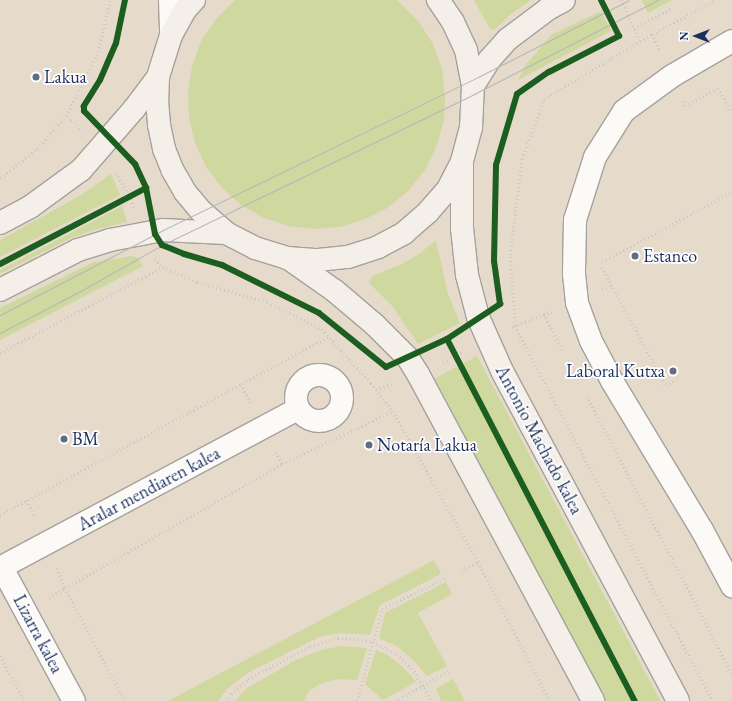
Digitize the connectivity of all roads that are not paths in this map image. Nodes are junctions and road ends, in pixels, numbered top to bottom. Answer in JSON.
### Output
{"nodes":[{"id":1,"x":170,"y":0,"type":"edge"},
{"id":2,"x":194,"y":0,"type":"edge"},
{"id":3,"x":438,"y":0,"type":"edge"},
{"id":4,"x":564,"y":0,"type":"edge"},
{"id":5,"x":171,"y":35,"type":"junction"},
{"id":6,"x":732,"y":41,"type":"edge"},
{"id":7,"x":158,"y":77,"type":"junction"},
{"id":8,"x":474,"y":86,"type":"junction"},
{"id":9,"x":462,"y":161,"type":"junction"},
{"id":10,"x":0,"y":223,"type":"edge"},
{"id":11,"x":226,"y":232,"type":"junction"},
{"id":12,"x":287,"y":258,"type":"junction"},
{"id":13,"x":0,"y":290,"type":"edge"},
{"id":14,"x":298,"y":409,"type":"dead end"},
{"id":15,"x":1,"y":568,"type":"edge"},
{"id":16,"x":732,"y":586,"type":"edge"},
{"id":17,"x":74,"y":701,"type":"edge"},
{"id":18,"x":593,"y":701,"type":"edge"},
{"id":19,"x":678,"y":701,"type":"edge"}],
"edges":[{"from":1,"to":5,"type":"street"},
{"from":2,"to":5,"type":"main road"},
{"from":3,"to":8,"type":"main road"},
{"from":4,"to":8,"type":"main road"},
{"from":5,"to":7,"type":"main road"},
{"from":6,"to":16,"type":"street"},
{"from":7,"to":10,"type":"main road"},
{"from":7,"to":11,"type":"main road"},
{"from":8,"to":9,"type":"main road"},
{"from":9,"to":12,"type":"main road"},
{"from":9,"to":19,"type":"main road","name":"Antonio Machado kalea"},
{"from":11,"to":12,"type":"main road"},
{"from":11,"to":13,"type":"main road"},
{"from":12,"to":18,"type":"main road"},
{"from":14,"to":15,"type":"street","name":"Aralar mendiaren kalea"},
{"from":15,"to":17,"type":"street","name":"Lizarra kalea"}]}
